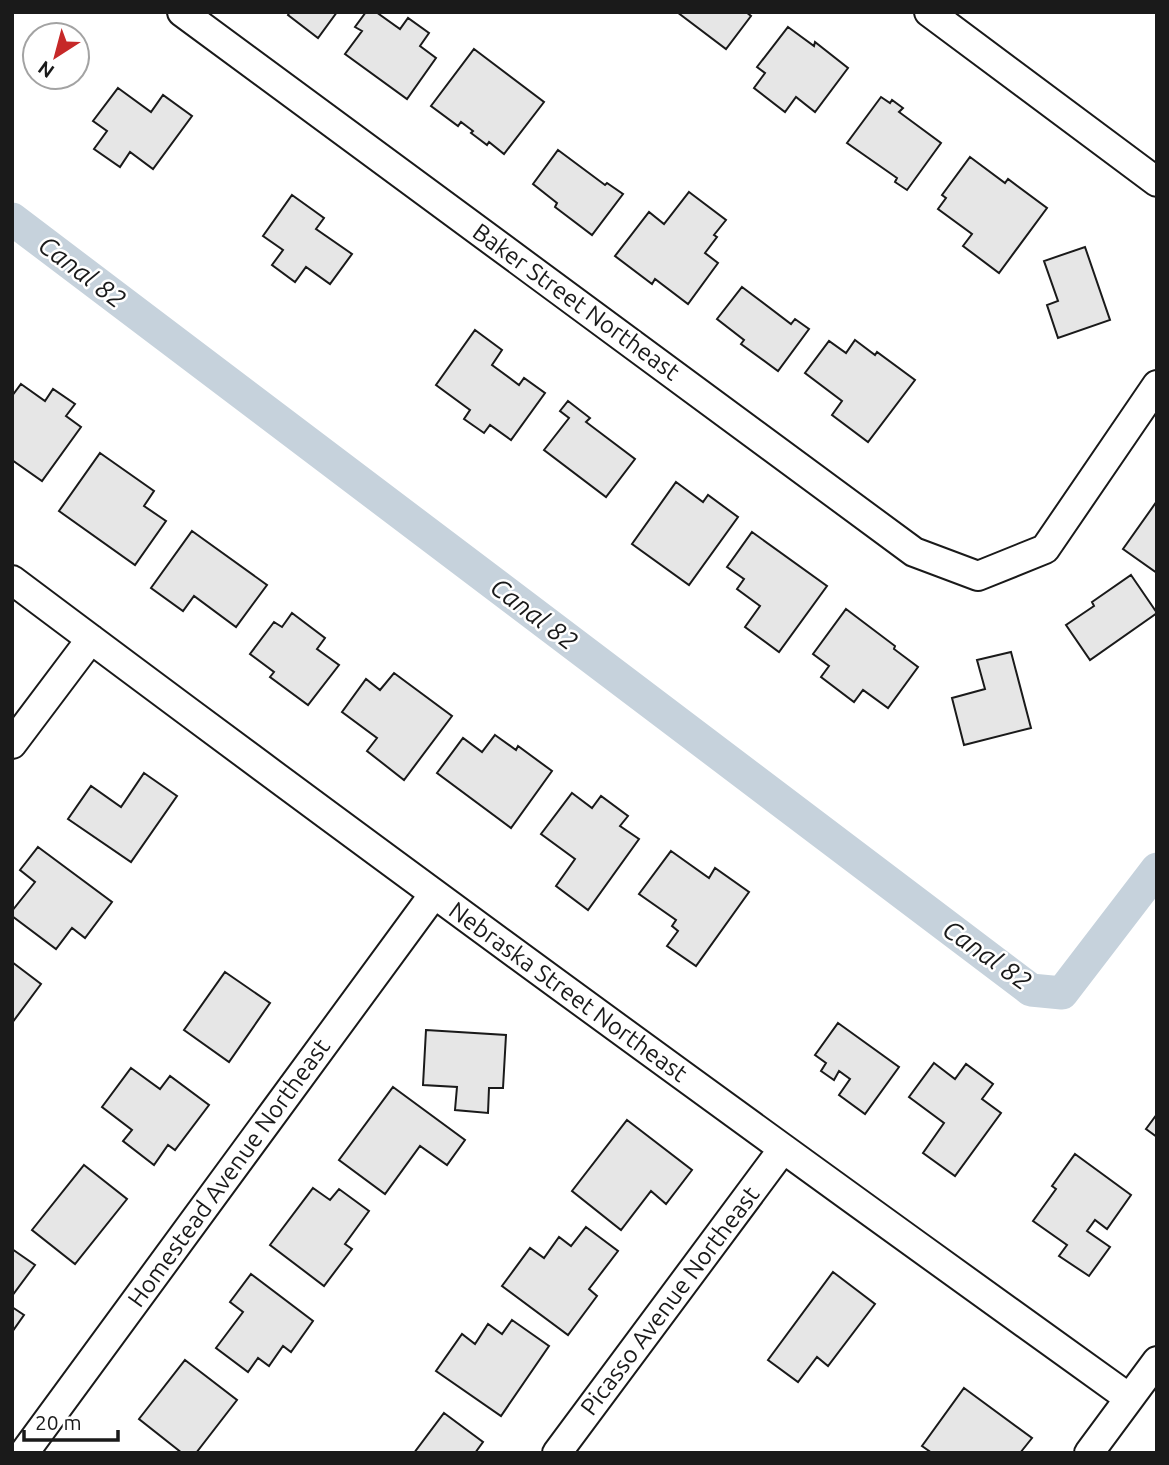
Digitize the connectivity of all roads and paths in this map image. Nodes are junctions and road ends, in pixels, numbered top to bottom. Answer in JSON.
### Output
{"nodes":[{"id":1,"x":182,"y":12,"type":"edge"},
{"id":2,"x":929,"y":12,"type":"edge"},
{"id":3,"x":1157,"y":182,"type":"edge"},
{"id":4,"x":1157,"y":385,"type":"edge"},
{"id":5,"x":12,"y":580,"type":"edge"},
{"id":6,"x":91,"y":639,"type":"junction"},
{"id":7,"x":12,"y":744,"type":"edge"},
{"id":8,"x":434,"y":894,"type":"junction"},
{"id":9,"x":783,"y":1149,"type":"junction"},
{"id":10,"x":1157,"y":1361,"type":"edge"},
{"id":11,"x":1129,"y":1398,"type":"junction"},
{"id":12,"x":24,"y":1453,"type":"edge"},
{"id":13,"x":557,"y":1453,"type":"edge"},
{"id":14,"x":1089,"y":1453,"type":"edge"}],
"edges":[{"from":1,"to":4,"type":"street","name":"Baker Street Northeast"},
{"from":2,"to":3,"type":"street"},
{"from":5,"to":6,"type":"street","name":"Nebraska Street Northeast"},
{"from":6,"to":7,"type":"street"},
{"from":6,"to":8,"type":"street","name":"Nebraska Street Northeast"},
{"from":8,"to":9,"type":"street","name":"Nebraska Street Northeast"},
{"from":8,"to":12,"type":"street","name":"Homestead Avenue Northeast"},
{"from":9,"to":11,"type":"street","name":"Nebraska Street Northeast"},
{"from":9,"to":13,"type":"street","name":"Picasso Avenue Northeast"},
{"from":10,"to":11,"type":"street"},
{"from":11,"to":14,"type":"street"}]}
